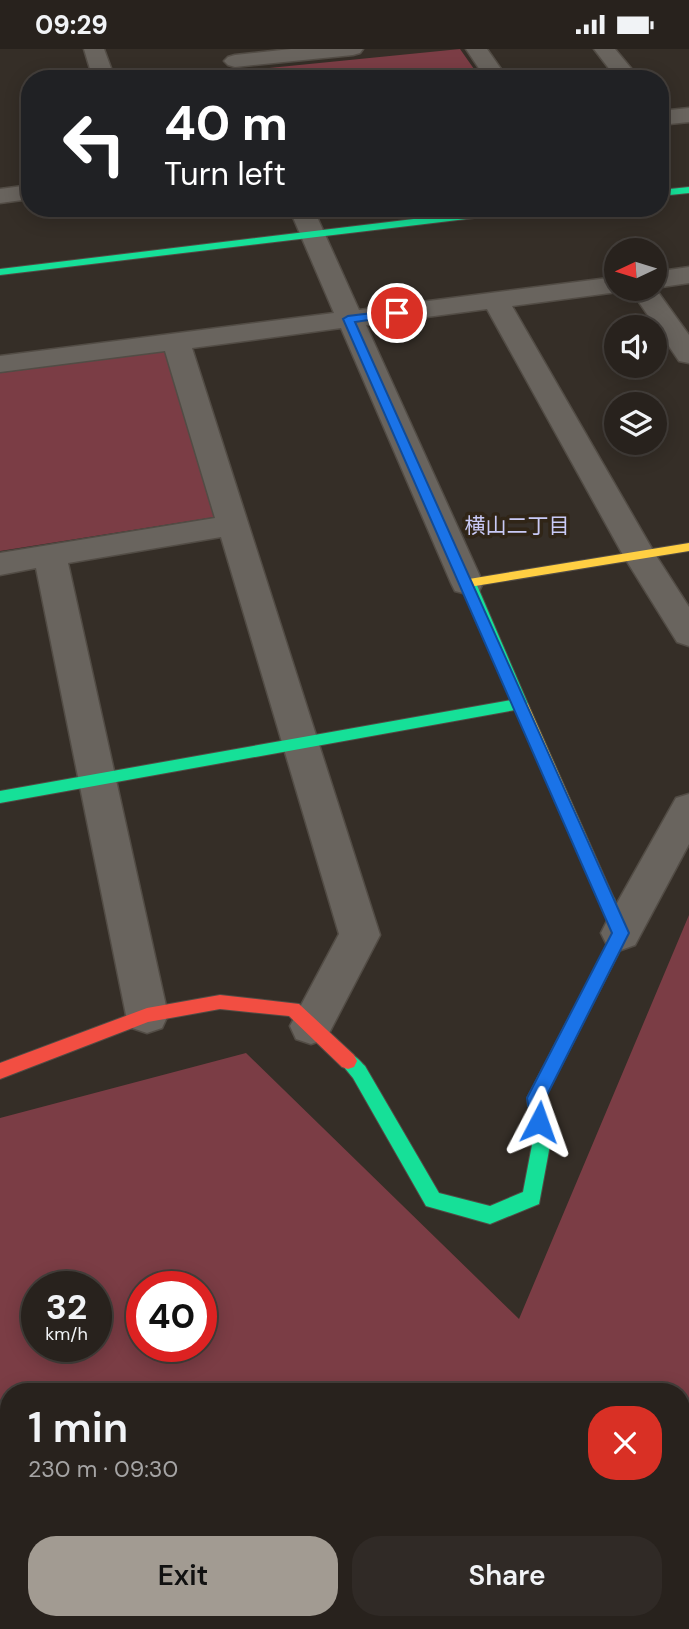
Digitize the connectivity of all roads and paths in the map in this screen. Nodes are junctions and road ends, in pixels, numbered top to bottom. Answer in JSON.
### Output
{"nodes":[{"id":1,"x":93,"y":49,"type":"edge"},
{"id":2,"x":354,"y":49,"type":"edge"},
{"id":3,"x":475,"y":49,"type":"edge"},
{"id":4,"x":604,"y":49,"type":"edge"},
{"id":5,"x":236,"y":63,"type":"edge"},
{"id":6,"x":101,"y":70,"type":"edge"},
{"id":7,"x":490,"y":70,"type":"edge"},
{"id":8,"x":622,"y":70,"type":"edge"},
{"id":9,"x":689,"y":115,"type":"edge"},
{"id":10,"x":669,"y":116,"type":"edge"},
{"id":11,"x":689,"y":190,"type":"edge"},
{"id":12,"x":669,"y":192,"type":"edge"},
{"id":13,"x":21,"y":193,"type":"edge"},
{"id":14,"x":0,"y":196,"type":"edge"},
{"id":15,"x":305,"y":217,"type":"edge"},
{"id":16,"x":459,"y":217,"type":"edge"},
{"id":17,"x":313,"y":235,"type":"junction"},
{"id":18,"x":0,"y":272,"type":"edge"},
{"id":19,"x":689,"y":275,"type":"edge"},
{"id":20,"x":667,"y":278,"type":"edge"},
{"id":21,"x":604,"y":286,"type":"edge"},
{"id":22,"x":495,"y":300,"type":"junction"},
{"id":23,"x":651,"y":301,"type":"edge"},
{"id":24,"x":348,"y":319,"type":"junction"},
{"id":25,"x":176,"y":341,"type":"junction"},
{"id":26,"x":689,"y":355,"type":"edge"},
{"id":27,"x":0,"y":364,"type":"edge"},
{"id":28,"x":231,"y":525,"type":"junction"},
{"id":29,"x":689,"y":547,"type":"edge"},
{"id":30,"x":639,"y":555,"type":"junction"},
{"id":31,"x":50,"y":556,"type":"junction"},
{"id":32,"x":0,"y":564,"type":"edge"},
{"id":33,"x":467,"y":583,"type":"junction"},
{"id":34,"x":689,"y":634,"type":"edge"},
{"id":35,"x":521,"y":705,"type":"junction"},
{"id":36,"x":299,"y":744,"type":"junction"},
{"id":37,"x":96,"y":780,"type":"junction"},
{"id":38,"x":0,"y":797,"type":"edge"},
{"id":39,"x":689,"y":808,"type":"edge"},
{"id":40,"x":621,"y":933,"type":"junction"},
{"id":41,"x":146,"y":1015,"type":"junction"},
{"id":42,"x":312,"y":1026,"type":"junction"},
{"id":43,"x":0,"y":1072,"type":"edge"}],
"edges":[{"from":1,"to":6,"type":"street"},
{"from":2,"to":5,"type":"street"},
{"from":3,"to":7,"type":"street"},
{"from":4,"to":8,"type":"street"},
{"from":9,"to":10,"type":"street"},
{"from":11,"to":12,"type":"street"},
{"from":13,"to":14,"type":"street"},
{"from":15,"to":17,"type":"street"},
{"from":16,"to":17,"type":"street"},
{"from":17,"to":18,"type":"street"},
{"from":17,"to":24,"type":"street"},
{"from":19,"to":20,"type":"street"},
{"from":21,"to":22,"type":"street"},
{"from":22,"to":24,"type":"street"},
{"from":22,"to":30,"type":"street"},
{"from":23,"to":26,"type":"street"},
{"from":24,"to":25,"type":"street"},
{"from":24,"to":33,"type":"street"},
{"from":25,"to":27,"type":"street"},
{"from":25,"to":28,"type":"street"},
{"from":28,"to":31,"type":"street"},
{"from":28,"to":36,"type":"street"},
{"from":29,"to":30,"type":"street"},
{"from":30,"to":33,"type":"street"},
{"from":30,"to":34,"type":"street"},
{"from":31,"to":32,"type":"street"},
{"from":31,"to":37,"type":"street"},
{"from":33,"to":35,"type":"street"},
{"from":35,"to":36,"type":"street"},
{"from":35,"to":40,"type":"street"},
{"from":36,"to":37,"type":"street"},
{"from":36,"to":42,"type":"street"},
{"from":37,"to":38,"type":"street"},
{"from":37,"to":41,"type":"street"},
{"from":39,"to":40,"type":"street"},
{"from":40,"to":42,"type":"street"},
{"from":41,"to":42,"type":"street"},
{"from":41,"to":43,"type":"street"}]}
